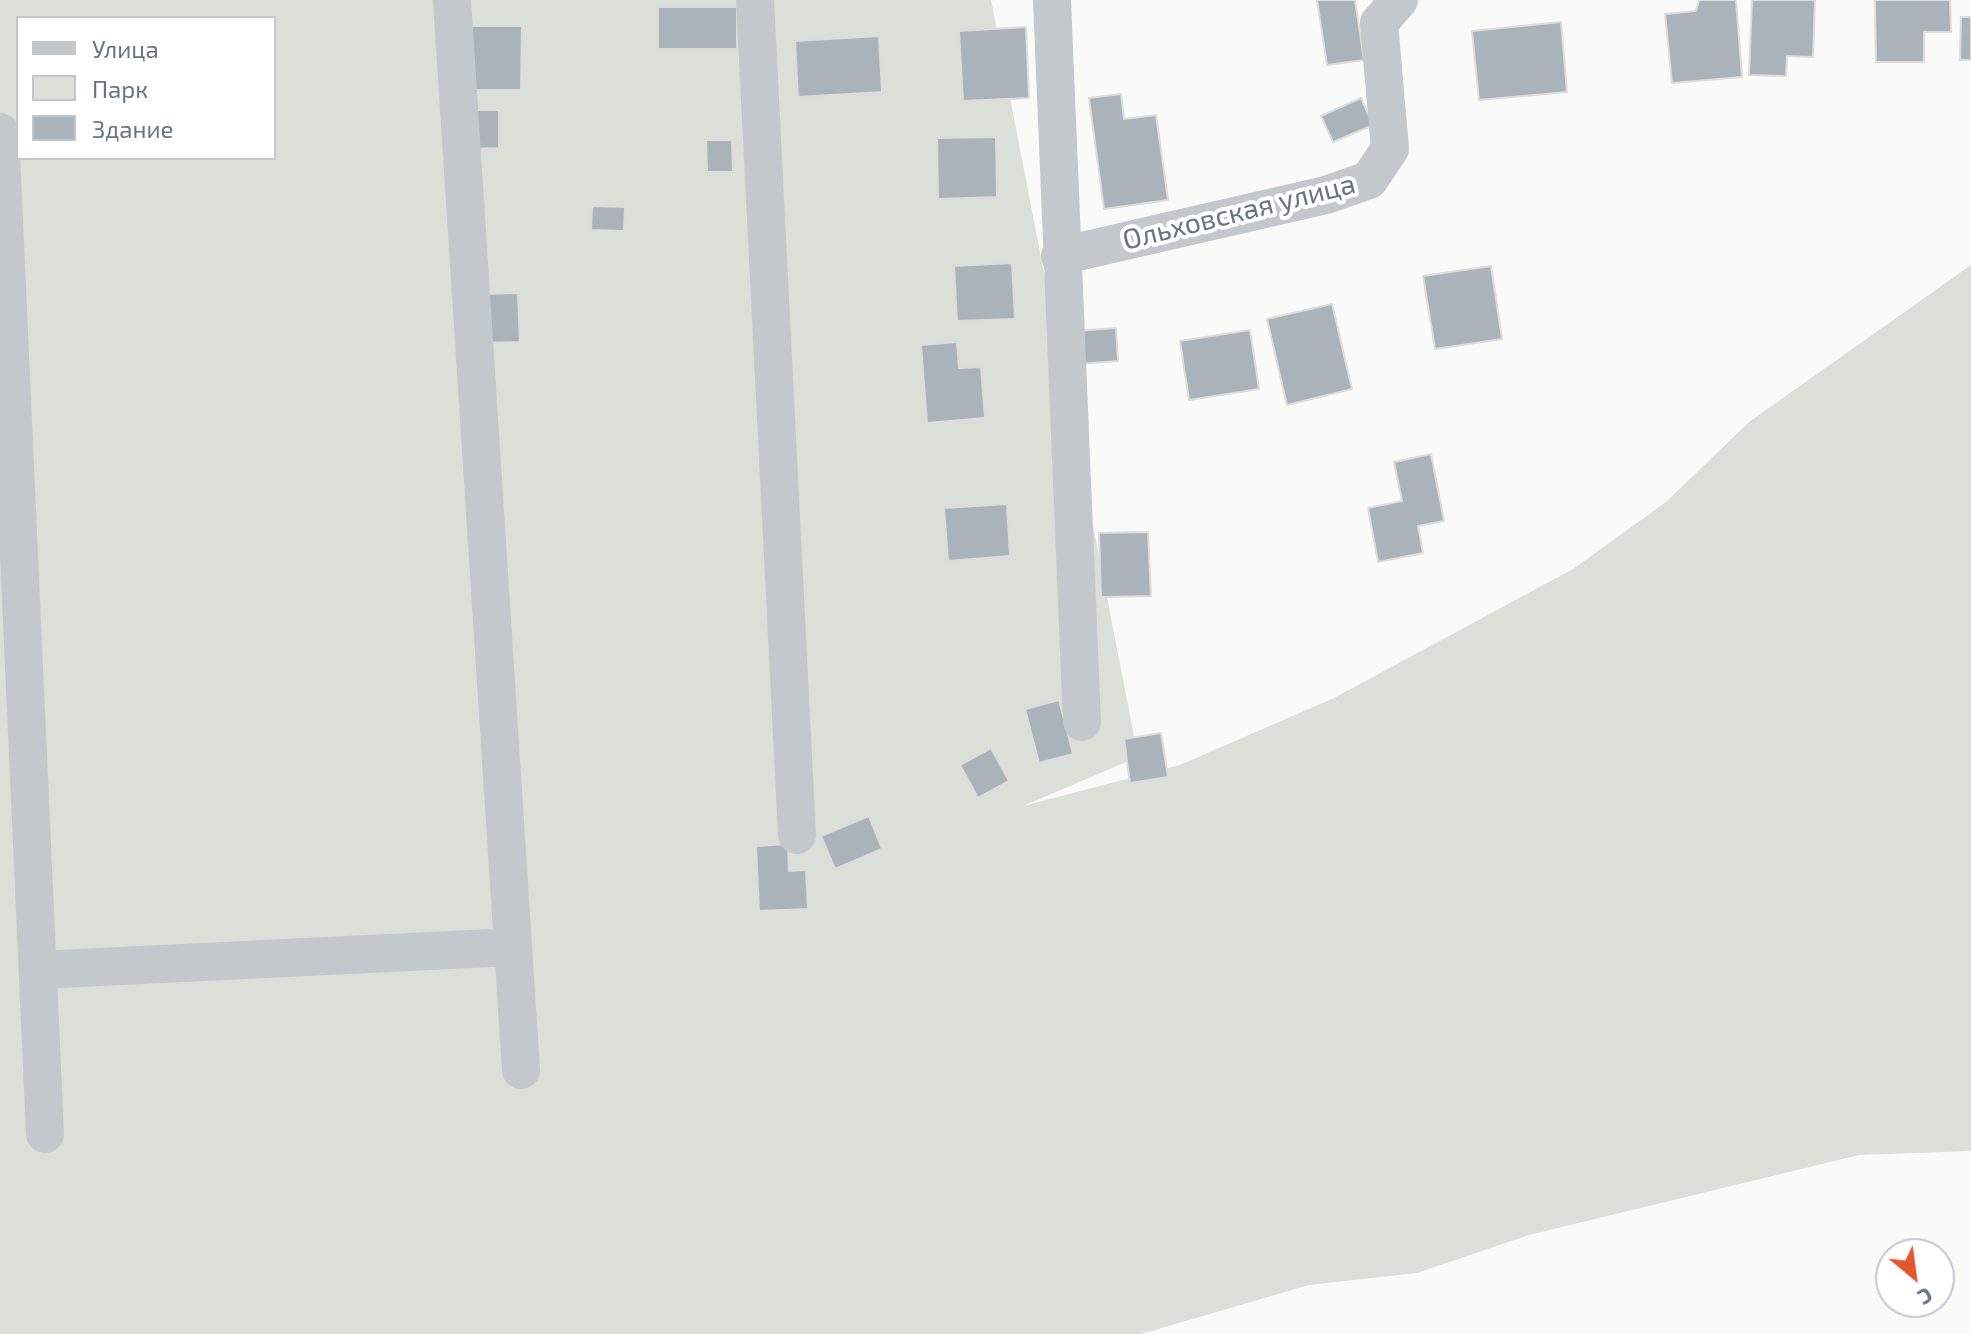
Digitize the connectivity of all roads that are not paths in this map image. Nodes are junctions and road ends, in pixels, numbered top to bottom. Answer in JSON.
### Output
{"nodes":[{"id":1,"x":452,"y":0,"type":"edge"},
{"id":2,"x":755,"y":0,"type":"edge"},
{"id":3,"x":1052,"y":0,"type":"edge"},
{"id":4,"x":1399,"y":0,"type":"edge"},
{"id":5,"x":0,"y":132,"type":"edge"},
{"id":6,"x":1060,"y":256,"type":"junction"},
{"id":7,"x":1082,"y":722,"type":"dead end"},
{"id":8,"x":797,"y":835,"type":"dead end"},
{"id":9,"x":513,"y":947,"type":"junction"},
{"id":10,"x":38,"y":970,"type":"junction"},
{"id":11,"x":521,"y":1070,"type":"dead end"},
{"id":12,"x":45,"y":1134,"type":"dead end"}],
"edges":[{"from":1,"to":9,"type":"street"},
{"from":2,"to":8,"type":"street"},
{"from":3,"to":6,"type":"street"},
{"from":4,"to":6,"type":"street","name":"Ольховская улица"},
{"from":5,"to":10,"type":"street"},
{"from":6,"to":7,"type":"street"},
{"from":9,"to":10,"type":"street"},
{"from":9,"to":11,"type":"street"},
{"from":10,"to":12,"type":"street"}]}
